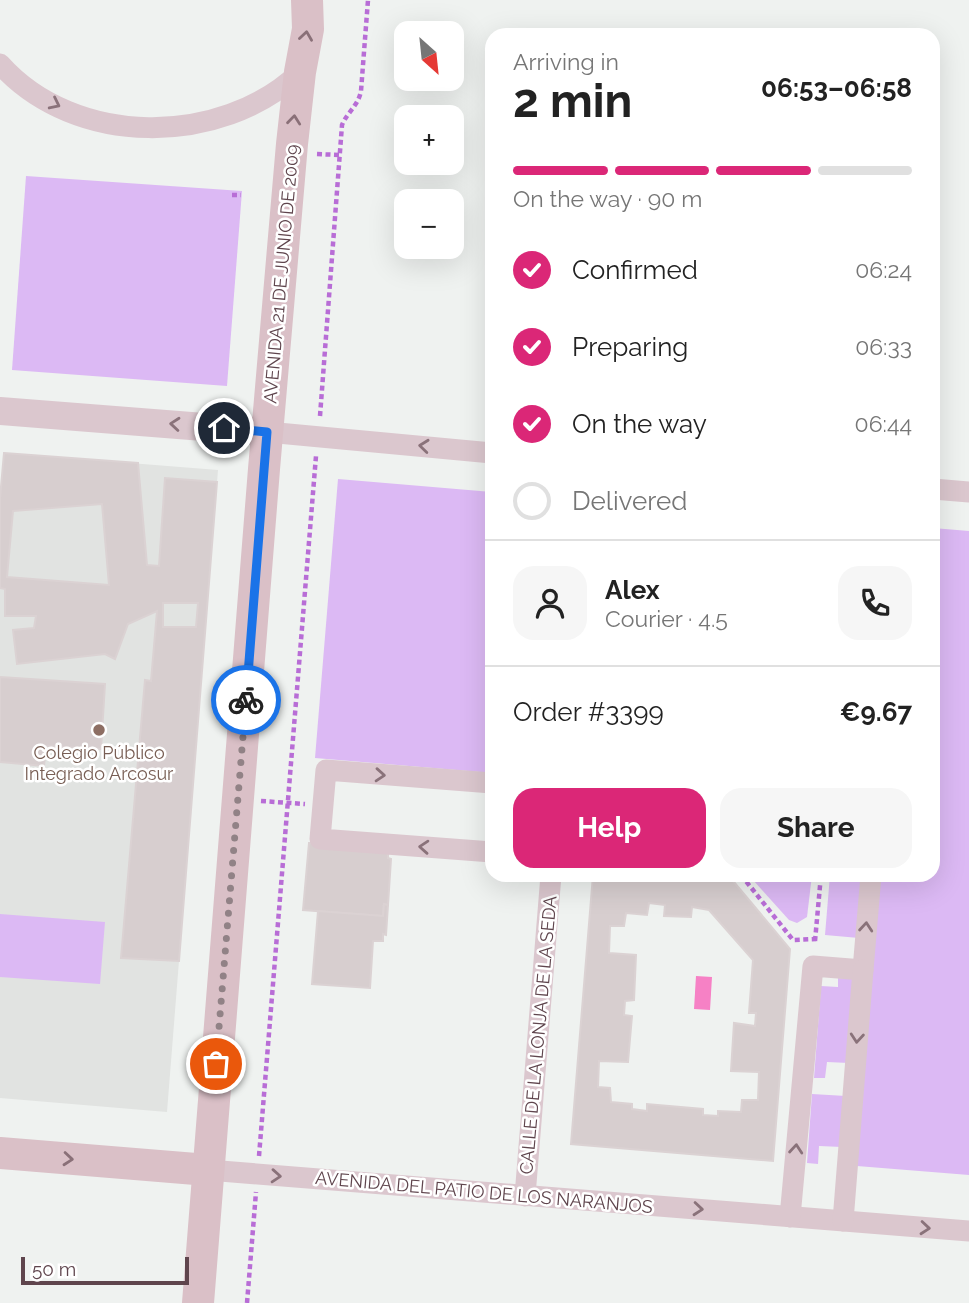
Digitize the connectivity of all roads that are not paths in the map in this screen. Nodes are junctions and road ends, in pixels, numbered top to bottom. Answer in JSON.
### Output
{"nodes":[{"id":1,"x":307,"y":0,"type":"edge"},
{"id":2,"x":0,"y":64,"type":"edge"},
{"id":3,"x":300,"y":72,"type":"junction"},
{"id":4,"x":0,"y":411,"type":"edge"},
{"id":5,"x":267,"y":432,"type":"junction"},
{"id":6,"x":485,"y":452,"type":"edge"},
{"id":7,"x":940,"y":490,"type":"edge"},
{"id":8,"x":969,"y":492,"type":"edge"},
{"id":9,"x":485,"y":782,"type":"edge"},
{"id":10,"x":485,"y":851,"type":"edge"},
{"id":11,"x":550,"y":882,"type":"edge"},
{"id":12,"x":870,"y":882,"type":"edge"},
{"id":13,"x":863,"y":970,"type":"junction"},
{"id":14,"x":0,"y":1153,"type":"edge"},
{"id":15,"x":208,"y":1170,"type":"junction"},
{"id":16,"x":525,"y":1196,"type":"junction"},
{"id":17,"x":790,"y":1217,"type":"junction"},
{"id":18,"x":843,"y":1221,"type":"junction"},
{"id":19,"x":969,"y":1231,"type":"edge"},
{"id":20,"x":198,"y":1303,"type":"edge"}],
"edges":[{"from":3,"to":1,"type":"main road","name":"AVENIDA 21 DE JUNIO DE 2009","one_way":true},
{"from":2,"to":3,"type":"street","one_way":true},
{"from":5,"to":3,"type":"main road","name":"AVENIDA 21 DE JUNIO DE 2009","one_way":true},
{"from":5,"to":4,"type":"street","one_way":true},
{"from":6,"to":5,"type":"street","one_way":true},
{"from":5,"to":15,"type":"main road","name":"AVENIDA 21 DE JUNIO DE 2009"},
{"from":7,"to":8,"type":"street"},
{"from":10,"to":9,"type":"street","one_way":true},
{"from":11,"to":16,"type":"street","name":"CALLE DE LA LONJA DE LA SEDA"},
{"from":13,"to":12,"type":"street","one_way":true},
{"from":17,"to":13,"type":"street","one_way":true},
{"from":13,"to":18,"type":"street","one_way":true},
{"from":14,"to":15,"type":"main road","name":"AVENIDA DEL PATIO DE LOS NARANJOS","one_way":true},
{"from":15,"to":16,"type":"street","name":"AVENIDA DEL PATIO DE LOS NARANJOS","one_way":true},
{"from":15,"to":20,"type":"main road","name":"AVENIDA 21 DE JUNIO DE 2009"},
{"from":16,"to":17,"type":"street","name":"AVENIDA DEL PATIO DE LOS NARANJOS","one_way":true},
{"from":17,"to":18,"type":"street","name":"AVENIDA DEL PATIO DE LOS NARANJOS"},
{"from":18,"to":19,"type":"street","name":"AVENIDA DEL PATIO DE LOS NARANJOS","one_way":true}]}
